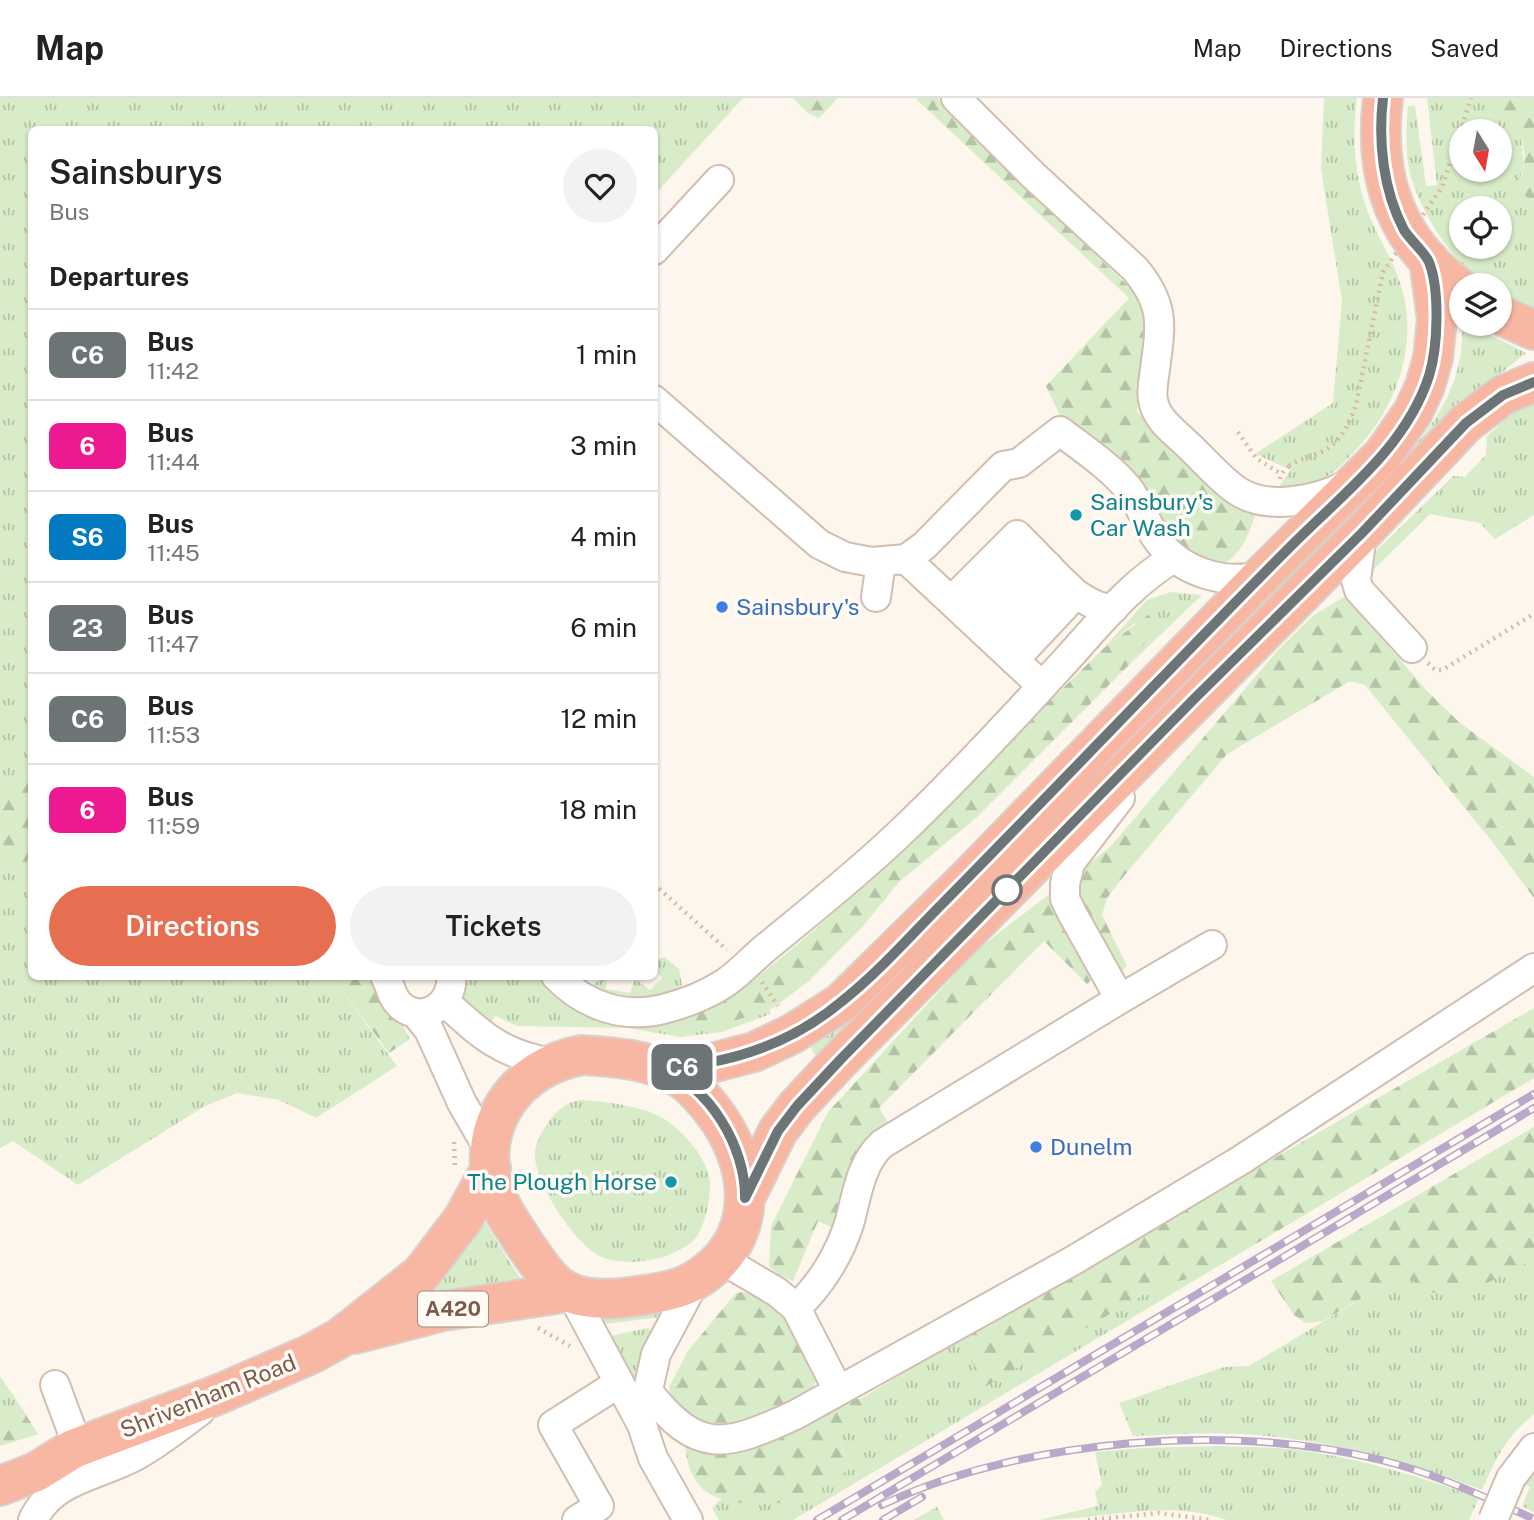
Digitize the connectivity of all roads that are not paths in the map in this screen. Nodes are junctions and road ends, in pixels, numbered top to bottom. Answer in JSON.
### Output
{"nodes":[{"id":1,"x":956,"y":98,"type":"edge"},
{"id":2,"x":1383,"y":98,"type":"edge"},
{"id":3,"x":719,"y":180,"type":"dead end"},
{"id":4,"x":658,"y":246,"type":"edge"},
{"id":5,"x":1429,"y":260,"type":"junction"},
{"id":6,"x":1449,"y":278,"type":"edge"},
{"id":7,"x":1512,"y":320,"type":"edge"},
{"id":8,"x":1534,"y":330,"type":"edge"},
{"id":9,"x":1534,"y":382,"type":"edge"},
{"id":10,"x":658,"y":403,"type":"edge"},
{"id":11,"x":1361,"y":477,"type":"junction"},
{"id":12,"x":1362,"y":533,"type":"junction"},
{"id":13,"x":1174,"y":558,"type":"junction"},
{"id":14,"x":894,"y":560,"type":"junction"},
{"id":15,"x":1054,"y":573,"type":"junction"},
{"id":16,"x":1263,"y":574,"type":"junction"},
{"id":17,"x":876,"y":597,"type":"dead end"},
{"id":18,"x":1114,"y":608,"type":"junction"},
{"id":19,"x":982,"y":631,"type":"junction"},
{"id":20,"x":1412,"y":648,"type":"road end"},
{"id":21,"x":1042,"y":687,"type":"junction"},
{"id":22,"x":1195,"y":698,"type":"junction"},
{"id":23,"x":1212,"y":945,"type":"dead end"},
{"id":24,"x":1534,"y":968,"type":"edge"},
{"id":25,"x":388,"y":980,"type":"edge"},
{"id":26,"x":560,"y":980,"type":"edge"},
{"id":27,"x":450,"y":984,"type":"edge"},
{"id":28,"x":1120,"y":999,"type":"junction"},
{"id":29,"x":416,"y":1014,"type":"junction"},
{"id":30,"x":553,"y":1063,"type":"junction"},
{"id":31,"x":660,"y":1068,"type":"junction"},
{"id":32,"x":491,"y":1161,"type":"junction"},
{"id":33,"x":745,"y":1198,"type":"junction"},
{"id":34,"x":708,"y":1270,"type":"junction"},
{"id":35,"x":570,"y":1293,"type":"junction"},
{"id":36,"x":796,"y":1308,"type":"junction"},
{"id":37,"x":340,"y":1338,"type":"junction"},
{"id":38,"x":619,"y":1383,"type":"junction"},
{"id":39,"x":55,"y":1385,"type":"dead end"},
{"id":40,"x":234,"y":1387,"type":"junction"},
{"id":41,"x":647,"y":1390,"type":"junction"},
{"id":42,"x":838,"y":1390,"type":"junction"},
{"id":43,"x":642,"y":1425,"type":"junction"},
{"id":44,"x":76,"y":1448,"type":"junction"},
{"id":45,"x":1534,"y":1448,"type":"edge"},
{"id":46,"x":0,"y":1462,"type":"edge"},
{"id":47,"x":0,"y":1486,"type":"edge"},
{"id":48,"x":687,"y":1519,"type":"edge"},
{"id":49,"x":33,"y":1520,"type":"edge"},
{"id":50,"x":577,"y":1520,"type":"edge"},
{"id":51,"x":1493,"y":1520,"type":"edge"}],
"edges":[{"from":1,"to":11,"type":"street"},
{"from":2,"to":5,"type":"highway"},
{"from":3,"to":4,"type":"street"},
{"from":5,"to":6,"type":"highway"},
{"from":5,"to":11,"type":"highway","number":"A420"},
{"from":7,"to":8,"type":"highway"},
{"from":9,"to":12,"type":"highway","number":"A420"},
{"from":10,"to":14,"type":"street"},
{"from":11,"to":16,"type":"highway","number":"A420"},
{"from":12,"to":20,"type":"street"},
{"from":12,"to":22,"type":"highway","number":"A420"},
{"from":13,"to":14,"type":"street"},
{"from":13,"to":16,"type":"street"},
{"from":13,"to":18,"type":"street"},
{"from":14,"to":17,"type":"street"},
{"from":14,"to":19,"type":"street"},
{"from":15,"to":18,"type":"street"},
{"from":15,"to":19,"type":"street"},
{"from":15,"to":19,"type":"street"},
{"from":15,"to":19,"type":"street"},
{"from":16,"to":31,"type":"highway","number":"A420"},
{"from":18,"to":21,"type":"street"},
{"from":19,"to":21,"type":"street"},
{"from":21,"to":26,"type":"street"},
{"from":22,"to":28,"type":"street"},
{"from":22,"to":33,"type":"highway","number":"A420"},
{"from":23,"to":28,"type":"street"},
{"from":24,"to":42,"type":"street"},
{"from":25,"to":29,"type":"street"},
{"from":27,"to":29,"type":"street"},
{"from":27,"to":30,"type":"street"},
{"from":28,"to":36,"type":"street"},
{"from":29,"to":32,"type":"street"},
{"from":30,"to":31,"type":"highway","number":"A420"},
{"from":30,"to":32,"type":"highway","number":"A420"},
{"from":31,"to":33,"type":"highway","number":"A420"},
{"from":32,"to":35,"type":"highway","number":"A420"},
{"from":32,"to":37,"type":"highway","name":"Shrivenham Road","number":"A420"},
{"from":33,"to":34,"type":"highway","number":"A420"},
{"from":34,"to":35,"type":"highway","number":"A420"},
{"from":34,"to":36,"type":"street"},
{"from":34,"to":41,"type":"street"},
{"from":35,"to":37,"type":"highway","name":"Shrivenham Road","number":"A420"},
{"from":35,"to":38,"type":"street"},
{"from":36,"to":42,"type":"street"},
{"from":37,"to":40,"type":"highway","name":"Shrivenham Road","number":"A420"},
{"from":38,"to":43,"type":"street"},
{"from":38,"to":50,"type":"street"},
{"from":39,"to":44,"type":"street"},
{"from":40,"to":44,"type":"highway","name":"Shrivenham Road","number":"A420"},
{"from":40,"to":49,"type":"street"},
{"from":41,"to":42,"type":"street"},
{"from":41,"to":43,"type":"street"},
{"from":43,"to":48,"type":"street"},
{"from":44,"to":46,"type":"highway","name":"Shrivenham Road","number":"A420"},
{"from":44,"to":47,"type":"highway","name":"Shrivenham Road","number":"A420"},
{"from":45,"to":51,"type":"street","bridge":true}]}
